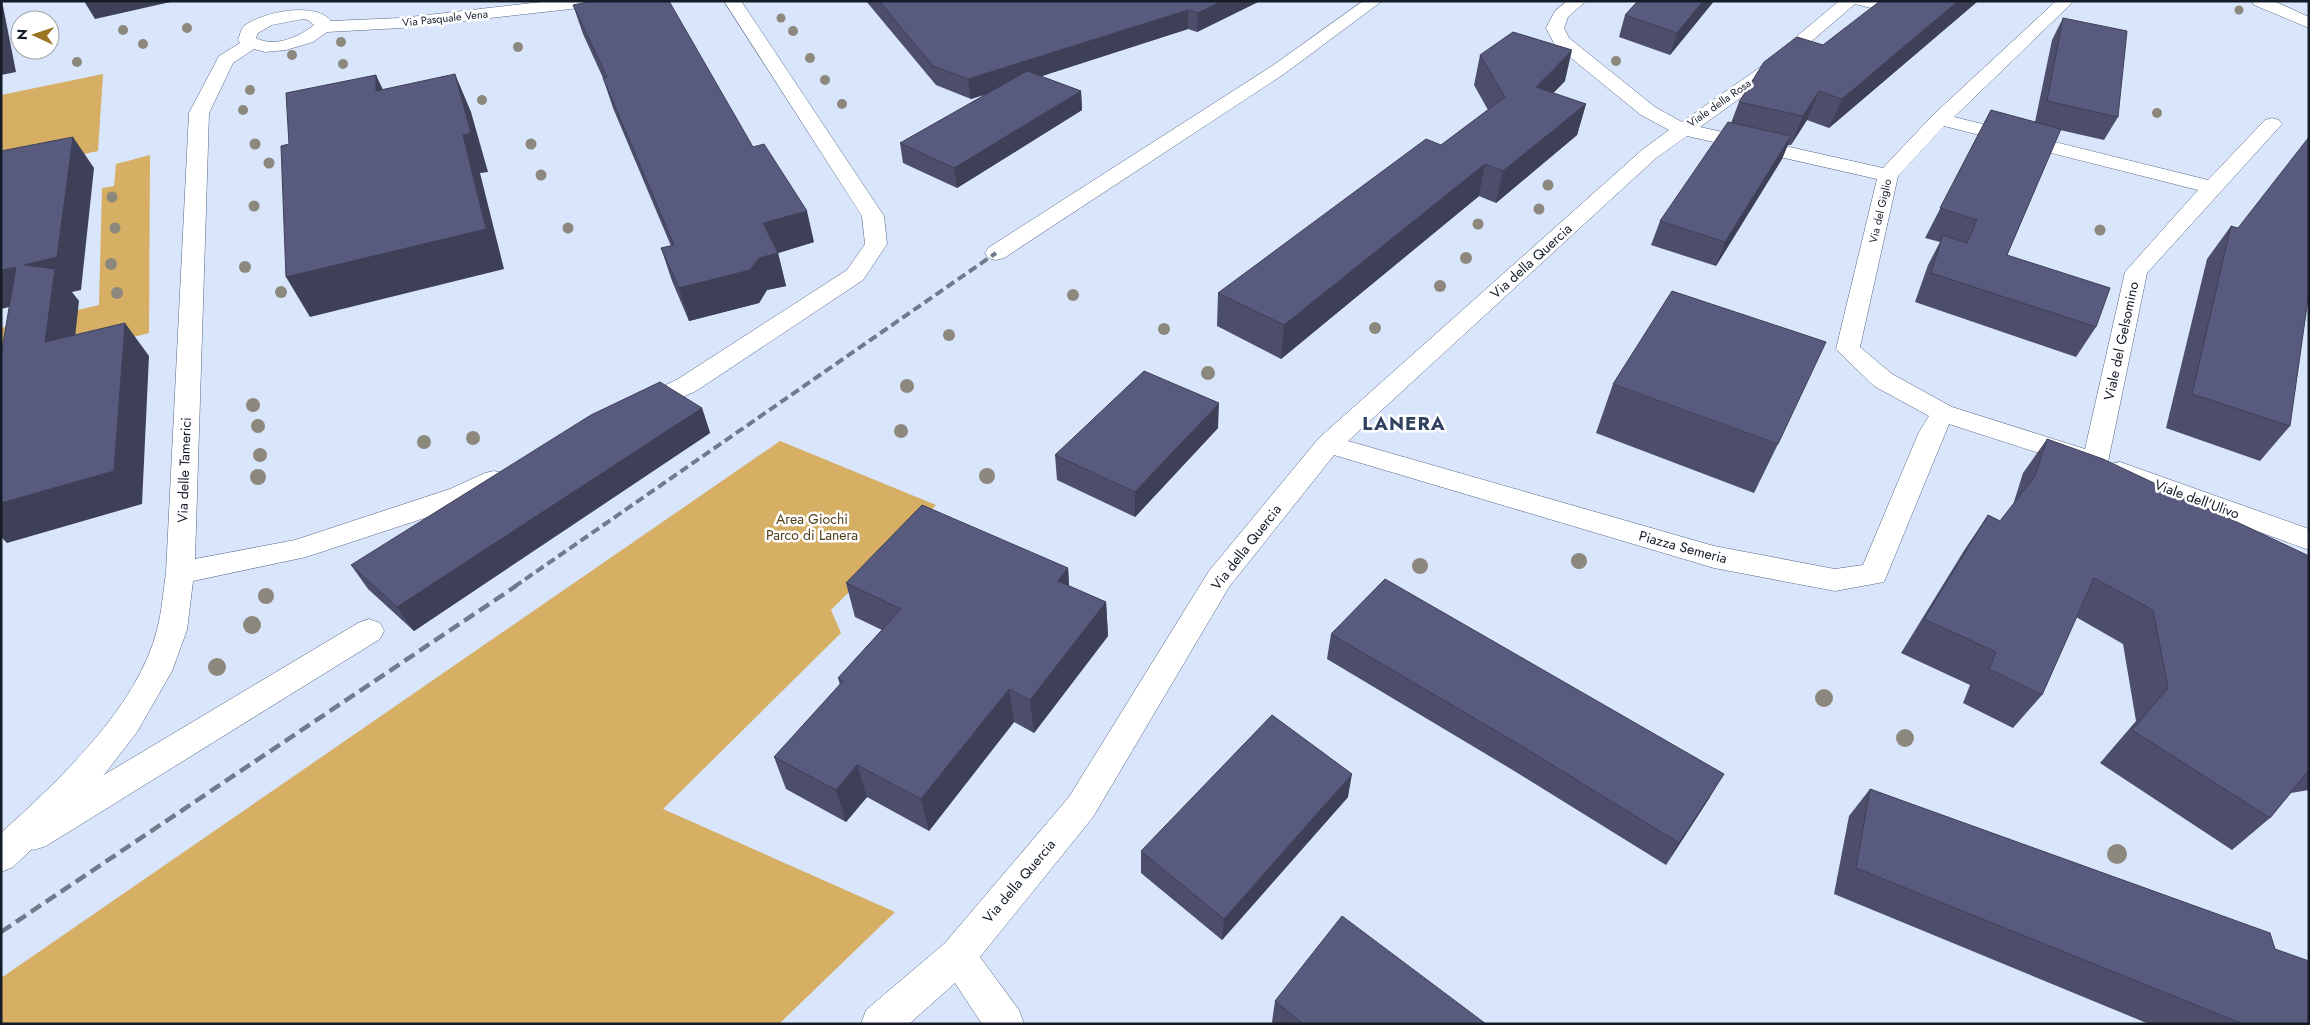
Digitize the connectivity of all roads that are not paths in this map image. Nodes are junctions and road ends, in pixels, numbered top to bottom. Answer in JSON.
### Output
{"nodes":[{"id":1,"x":268,"y":1,"type":"edge"},
{"id":2,"x":597,"y":1,"type":"edge"},
{"id":3,"x":732,"y":1,"type":"edge"},
{"id":4,"x":1374,"y":1,"type":"edge"},
{"id":5,"x":1578,"y":1,"type":"edge"},
{"id":6,"x":1849,"y":1,"type":"edge"},
{"id":7,"x":1861,"y":1,"type":"edge"},
{"id":8,"x":2066,"y":1,"type":"edge"},
{"id":9,"x":2260,"y":1,"type":"edge"},
{"id":10,"x":278,"y":17,"type":"junction"},
{"id":11,"x":1928,"y":17,"type":"edge"},
{"id":12,"x":2309,"y":23,"type":"edge"},
{"id":13,"x":322,"y":27,"type":"junction"},
{"id":14,"x":252,"y":43,"type":"junction"},
{"id":15,"x":1940,"y":119,"type":"junction"},
{"id":16,"x":2272,"y":124,"type":"dead end"},
{"id":17,"x":1681,"y":129,"type":"junction"},
{"id":18,"x":1888,"y":175,"type":"junction"},
{"id":19,"x":2212,"y":187,"type":"junction"},
{"id":20,"x":996,"y":253,"type":"dead end"},
{"id":21,"x":1943,"y":413,"type":"junction"},
{"id":22,"x":617,"y":419,"type":"edge"},
{"id":23,"x":1328,"y":444,"type":"junction"},
{"id":24,"x":2095,"y":462,"type":"junction"},
{"id":25,"x":513,"y":470,"type":"edge"},
{"id":26,"x":2309,"y":540,"type":"edge"},
{"id":27,"x":180,"y":573,"type":"junction"},
{"id":28,"x":369,"y":631,"type":"dead end"},
{"id":29,"x":2,"y":855,"type":"edge"},
{"id":30,"x":958,"y":956,"type":"junction"},
{"id":31,"x":880,"y":1024,"type":"edge"},
{"id":32,"x":1005,"y":1024,"type":"edge"}],
"edges":[{"from":1,"to":10,"type":"street"},
{"from":2,"to":13,"type":"street","name":"Via Pasquale Vena"},
{"from":3,"to":22,"type":"street"},
{"from":4,"to":20,"type":"street"},
{"from":5,"to":17,"type":"street"},
{"from":6,"to":17,"type":"street","name":"Viale della Rosa"},
{"from":7,"to":11,"type":"street"},
{"from":8,"to":15,"type":"street","name":"Via del Giglio"},
{"from":9,"to":12,"type":"street"},
{"from":10,"to":13,"type":"street"},
{"from":10,"to":14,"type":"street"},
{"from":13,"to":14,"type":"street","name":"Via Pasquale Vena"},
{"from":14,"to":27,"type":"street","name":"Via delle Tamerici"},
{"from":15,"to":18,"type":"street","name":"Via del Giglio"},
{"from":15,"to":19,"type":"street"},
{"from":16,"to":19,"type":"street","name":"Viale del Gelsomino"},
{"from":17,"to":18,"type":"street"},
{"from":17,"to":23,"type":"street","name":"Via della Quercia"},
{"from":18,"to":21,"type":"street","name":"Via del Giglio"},
{"from":19,"to":24,"type":"street","name":"Viale del Gelsomino"},
{"from":21,"to":23,"type":"street","name":"Piazza Semeria"},
{"from":21,"to":24,"type":"street","name":"Viale dell'Ulivo"},
{"from":23,"to":30,"type":"street","name":"Via della Quercia"},
{"from":24,"to":26,"type":"street","name":"Viale dell'Ulivo"},
{"from":25,"to":27,"type":"street"},
{"from":27,"to":29,"type":"street","name":"Via delle Tamerici"},
{"from":28,"to":29,"type":"street"},
{"from":30,"to":31,"type":"street","name":"Via della Quercia"},
{"from":30,"to":32,"type":"street"}]}
